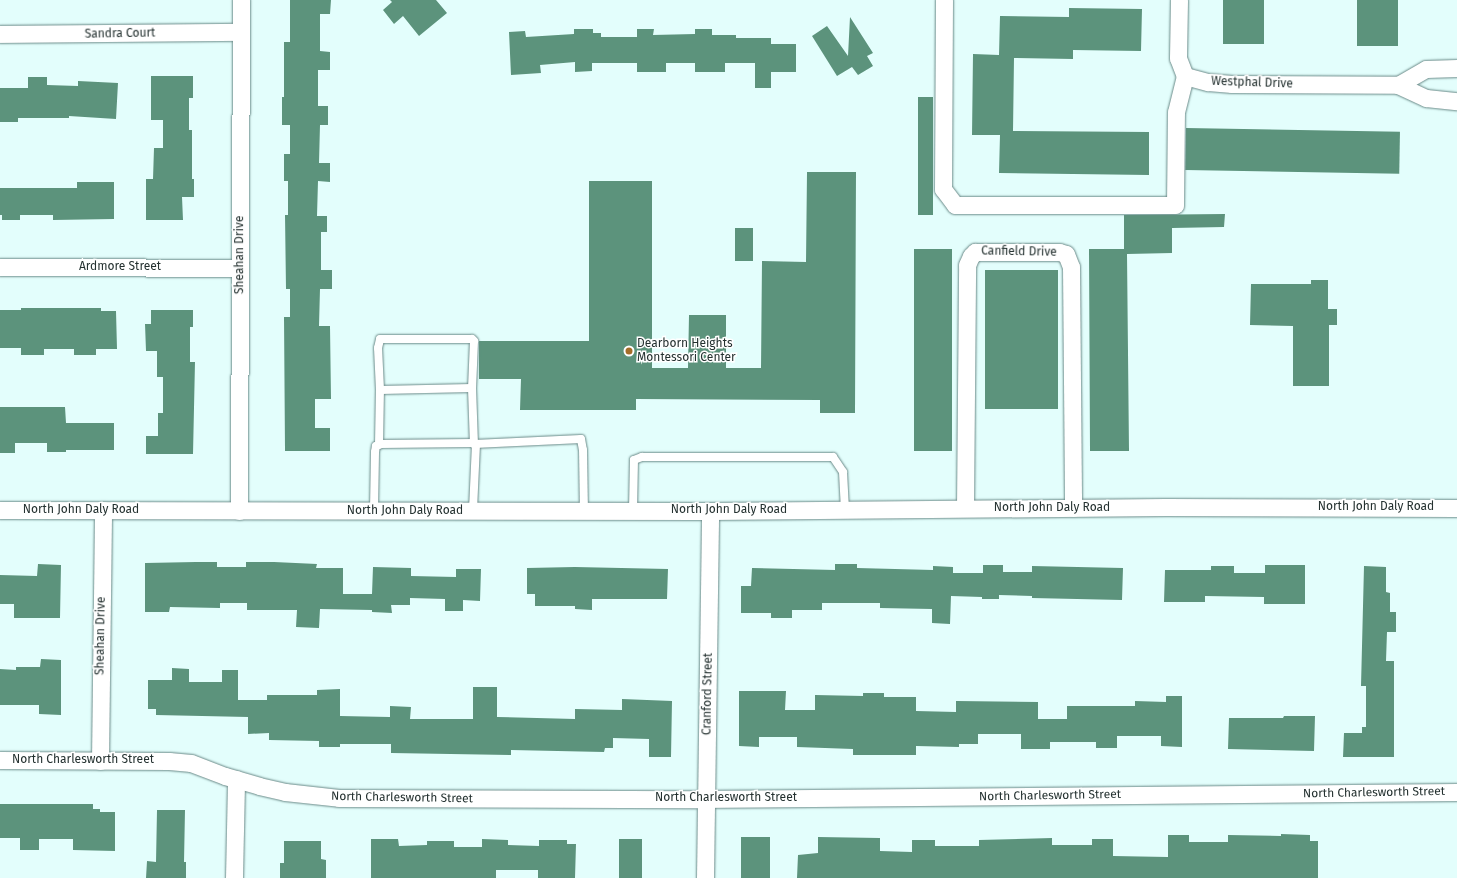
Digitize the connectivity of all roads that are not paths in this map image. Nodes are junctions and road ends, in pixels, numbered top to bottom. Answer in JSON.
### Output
{"nodes":[{"id":1,"x":242,"y":0,"type":"edge"},
{"id":2,"x":944,"y":0,"type":"edge"},
{"id":3,"x":1179,"y":0,"type":"edge"},
{"id":4,"x":240,"y":32,"type":"junction"},
{"id":5,"x":0,"y":34,"type":"edge"},
{"id":6,"x":1457,"y":68,"type":"edge"},
{"id":7,"x":1185,"y":76,"type":"junction"},
{"id":8,"x":1398,"y":85,"type":"junction"},
{"id":9,"x":1457,"y":101,"type":"edge"},
{"id":10,"x":0,"y":267,"type":"edge"},
{"id":11,"x":240,"y":268,"type":"junction"},
{"id":12,"x":472,"y":388,"type":"junction"},
{"id":13,"x":380,"y":390,"type":"junction"},
{"id":14,"x":379,"y":444,"type":"junction"},
{"id":15,"x":474,"y":444,"type":"junction"},
{"id":16,"x":965,"y":508,"type":"junction"},
{"id":17,"x":1073,"y":508,"type":"junction"},
{"id":18,"x":1457,"y":508,"type":"edge"},
{"id":19,"x":845,"y":509,"type":"junction"},
{"id":20,"x":0,"y":510,"type":"edge"},
{"id":21,"x":103,"y":510,"type":"junction"},
{"id":22,"x":239,"y":510,"type":"junction"},
{"id":23,"x":374,"y":510,"type":"junction"},
{"id":24,"x":633,"y":510,"type":"junction"},
{"id":25,"x":710,"y":510,"type":"junction"},
{"id":26,"x":473,"y":511,"type":"junction"},
{"id":27,"x":584,"y":511,"type":"junction"},
{"id":28,"x":0,"y":760,"type":"edge"},
{"id":29,"x":100,"y":761,"type":"junction"},
{"id":30,"x":236,"y":779,"type":"junction"},
{"id":31,"x":1457,"y":792,"type":"edge"},
{"id":32,"x":706,"y":799,"type":"junction"},
{"id":33,"x":234,"y":878,"type":"edge"},
{"id":34,"x":705,"y":878,"type":"edge"}],
"edges":[{"from":1,"to":4,"type":"street","name":"Sheahan Drive"},
{"from":2,"to":7,"type":"street"},
{"from":3,"to":7,"type":"street"},
{"from":4,"to":5,"type":"street","name":"Sandra Court"},
{"from":4,"to":11,"type":"street","name":"Sheahan Drive"},
{"from":6,"to":8,"type":"street"},
{"from":7,"to":8,"type":"street","name":"Westphal Drive"},
{"from":8,"to":9,"type":"street","name":"Westphal Drive"},
{"from":10,"to":11,"type":"street","name":"Ardmore Street"},
{"from":11,"to":22,"type":"street","name":"Sheahan Drive"},
{"from":12,"to":13,"type":"lane"},
{"from":12,"to":13,"type":"lane"},
{"from":12,"to":15,"type":"lane"},
{"from":13,"to":14,"type":"lane"},
{"from":14,"to":15,"type":"lane"},
{"from":14,"to":23,"type":"lane"},
{"from":15,"to":26,"type":"lane"},
{"from":15,"to":27,"type":"lane"},
{"from":16,"to":17,"type":"street","name":"North John Daly Road"},
{"from":16,"to":17,"type":"street","name":"Canfield Drive"},
{"from":16,"to":19,"type":"street","name":"North John Daly Road"},
{"from":17,"to":18,"type":"street","name":"North John Daly Road"},
{"from":19,"to":24,"type":"lane"},
{"from":19,"to":25,"type":"street","name":"North John Daly Road"},
{"from":20,"to":21,"type":"street","name":"North John Daly Road"},
{"from":21,"to":22,"type":"street","name":"North John Daly Road"},
{"from":21,"to":29,"type":"street","name":"Sheahan Drive"},
{"from":22,"to":23,"type":"street","name":"North John Daly Road"},
{"from":23,"to":26,"type":"street","name":"North John Daly Road"},
{"from":24,"to":25,"type":"street","name":"North John Daly Road"},
{"from":24,"to":27,"type":"street","name":"North John Daly Road"},
{"from":25,"to":32,"type":"street","name":"Cranford Street"},
{"from":26,"to":27,"type":"street","name":"North John Daly Road"},
{"from":28,"to":29,"type":"street","name":"North Charlesworth Street"},
{"from":29,"to":30,"type":"street","name":"North Charlesworth Street"},
{"from":30,"to":32,"type":"street","name":"North Charlesworth Street"},
{"from":30,"to":33,"type":"street"},
{"from":31,"to":32,"type":"street","name":"North Charlesworth Street"},
{"from":32,"to":34,"type":"street","name":"Cranford Street"}]}
